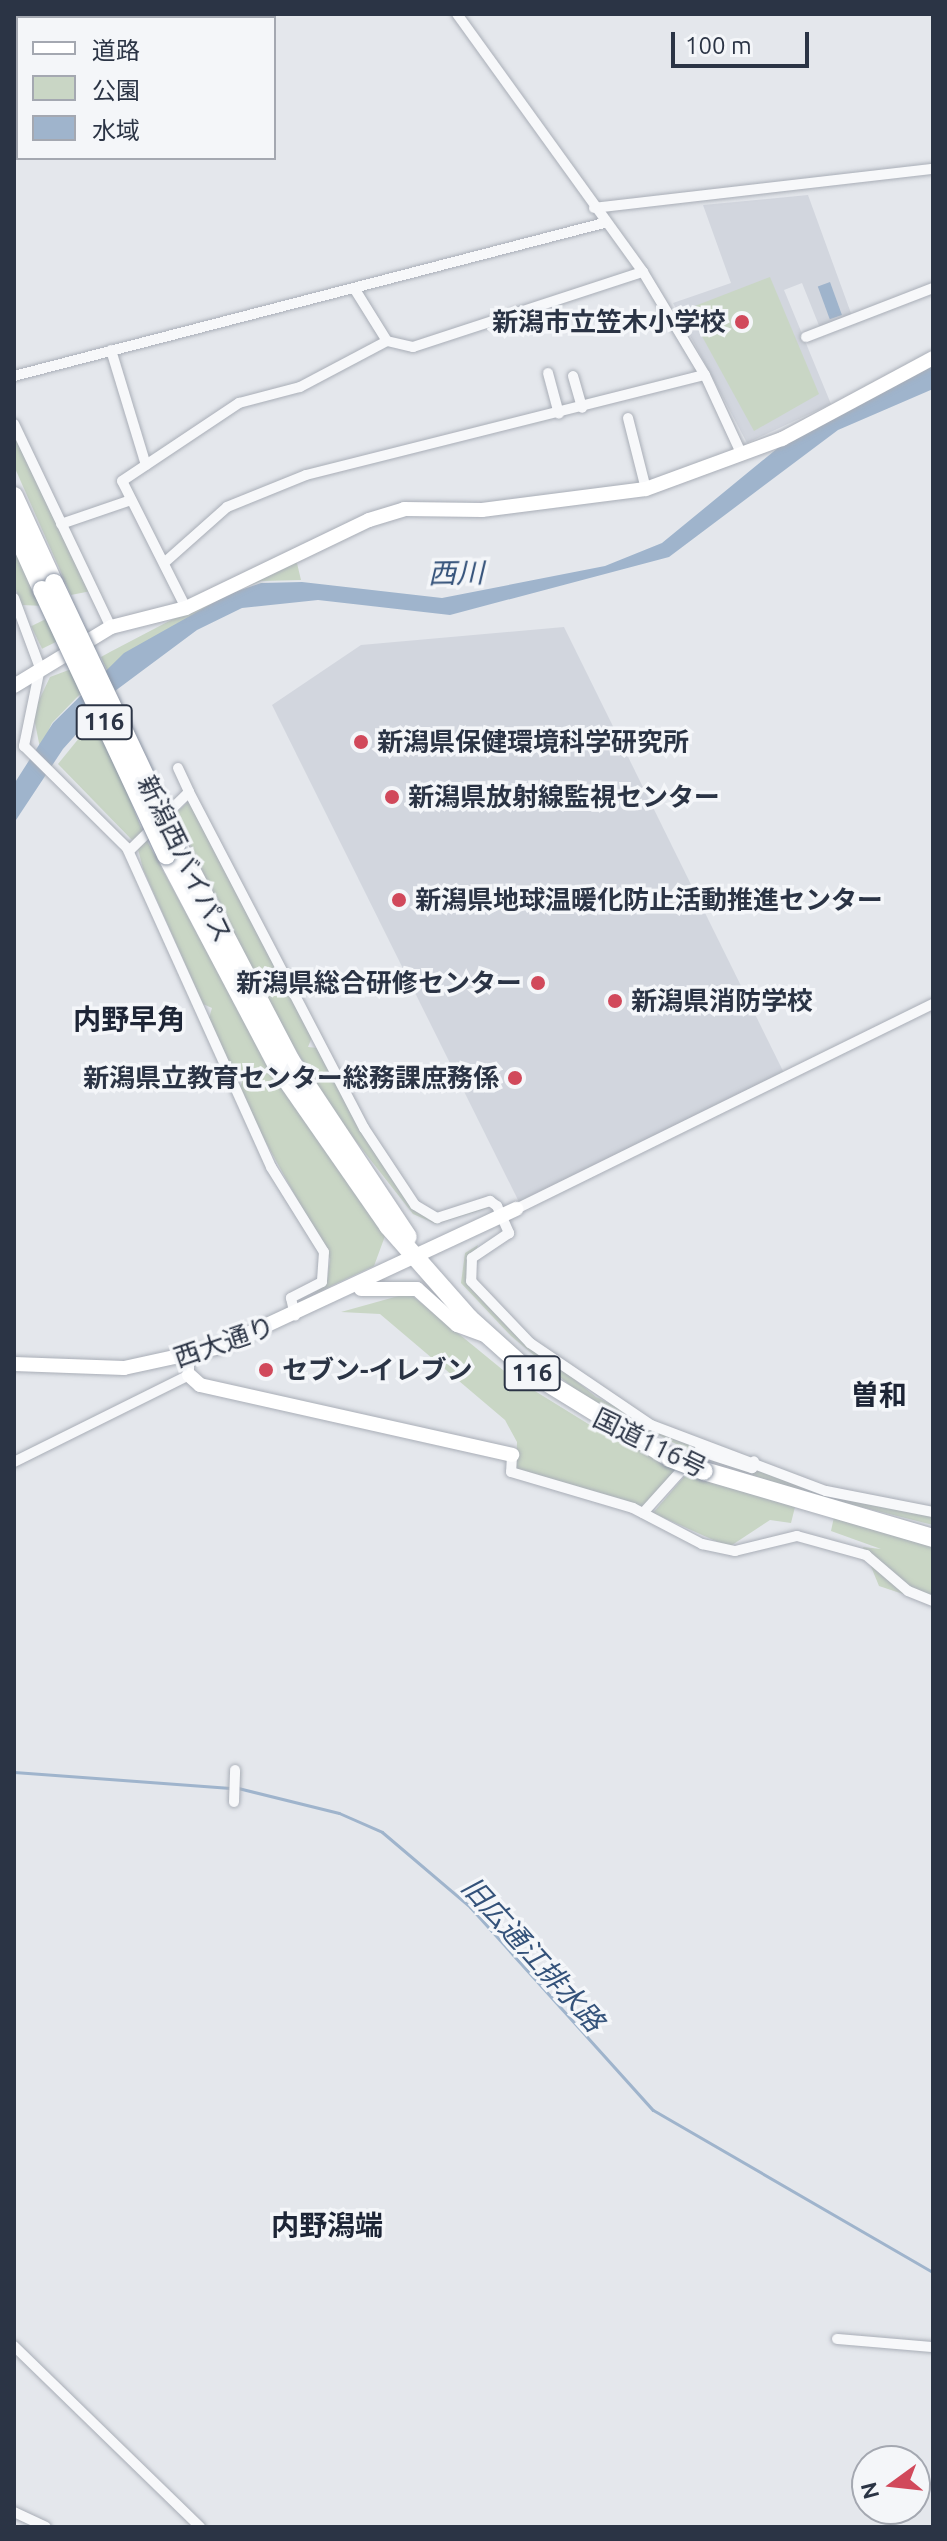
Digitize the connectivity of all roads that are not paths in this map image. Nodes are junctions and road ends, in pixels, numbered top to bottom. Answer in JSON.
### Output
{"nodes":[{"id":1,"x":457,"y":14,"type":"edge"},
{"id":2,"x":933,"y":169,"type":"edge"},
{"id":3,"x":594,"y":208,"type":"junction"},
{"id":4,"x":604,"y":223,"type":"junction"},
{"id":5,"x":643,"y":272,"type":"junction"},
{"id":6,"x":354,"y":288,"type":"junction"},
{"id":7,"x":933,"y":288,"type":"edge"},
{"id":8,"x":806,"y":337,"type":"dead end"},
{"id":9,"x":387,"y":341,"type":"junction"},
{"id":10,"x":111,"y":350,"type":"junction"},
{"id":11,"x":933,"y":358,"type":"edge"},
{"id":12,"x":548,"y":373,"type":"dead end"},
{"id":13,"x":705,"y":375,"type":"junction"},
{"id":14,"x":14,"y":376,"type":"edge"},
{"id":15,"x":573,"y":376,"type":"dead end"},
{"id":16,"x":582,"y":408,"type":"junction"},
{"id":17,"x":559,"y":414,"type":"junction"},
{"id":18,"x":628,"y":418,"type":"dead end"},
{"id":19,"x":14,"y":424,"type":"edge"},
{"id":20,"x":742,"y":455,"type":"junction"},
{"id":21,"x":146,"y":465,"type":"junction"},
{"id":22,"x":646,"y":489,"type":"junction"},
{"id":23,"x":14,"y":496,"type":"edge"},
{"id":24,"x":128,"y":501,"type":"junction"},
{"id":25,"x":61,"y":524,"type":"junction"},
{"id":26,"x":14,"y":528,"type":"edge"},
{"id":27,"x":164,"y":563,"type":"junction"},
{"id":28,"x":48,"y":586,"type":"junction"},
{"id":29,"x":14,"y":598,"type":"edge"},
{"id":30,"x":186,"y":608,"type":"junction"},
{"id":31,"x":19,"y":622,"type":"edge"},
{"id":32,"x":111,"y":627,"type":"junction"},
{"id":33,"x":40,"y":668,"type":"junction"},
{"id":34,"x":14,"y":686,"type":"edge"},
{"id":35,"x":178,"y":768,"type":"dead end"},
{"id":36,"x":189,"y":792,"type":"junction"},
{"id":37,"x":129,"y":851,"type":"junction"},
{"id":38,"x":933,"y":1004,"type":"edge"},
{"id":39,"x":509,"y":1212,"type":"junction"},
{"id":40,"x":419,"y":1257,"type":"junction"},
{"id":41,"x":352,"y":1289,"type":"junction"},
{"id":42,"x":295,"y":1316,"type":"junction"},
{"id":43,"x":487,"y":1336,"type":"junction"},
{"id":44,"x":189,"y":1356,"type":"junction"},
{"id":45,"x":14,"y":1364,"type":"edge"},
{"id":46,"x":189,"y":1375,"type":"junction"},
{"id":47,"x":512,"y":1455,"type":"joint"},
{"id":48,"x":754,"y":1461,"type":"junction"},
{"id":49,"x":14,"y":1462,"type":"edge"},
{"id":50,"x":933,"y":1512,"type":"edge"},
{"id":51,"x":643,"y":1513,"type":"junction"},
{"id":52,"x":933,"y":1538,"type":"edge"},
{"id":53,"x":933,"y":1601,"type":"edge"},
{"id":54,"x":235,"y":1770,"type":"dead end"},
{"id":55,"x":234,"y":1802,"type":"dead end"},
{"id":56,"x":837,"y":2339,"type":"dead end"},
{"id":57,"x":14,"y":2346,"type":"edge"},
{"id":58,"x":933,"y":2347,"type":"edge"},
{"id":59,"x":14,"y":2512,"type":"edge"},
{"id":60,"x":46,"y":2527,"type":"edge"},
{"id":61,"x":200,"y":2527,"type":"edge"}],
"edges":[{"from":1,"to":3,"type":"street"},
{"from":2,"to":3,"type":"street"},
{"from":3,"to":4,"type":"street"},
{"from":4,"to":5,"type":"street"},
{"from":4,"to":6,"type":"street"},
{"from":5,"to":9,"type":"street"},
{"from":5,"to":13,"type":"street"},
{"from":6,"to":9,"type":"street"},
{"from":6,"to":10,"type":"street"},
{"from":7,"to":8,"type":"street"},
{"from":9,"to":21,"type":"street"},
{"from":10,"to":14,"type":"street"},
{"from":10,"to":21,"type":"street"},
{"from":11,"to":20,"type":"street"},
{"from":12,"to":17,"type":"street"},
{"from":13,"to":16,"type":"street"},
{"from":13,"to":20,"type":"street"},
{"from":15,"to":16,"type":"street"},
{"from":16,"to":17,"type":"street"},
{"from":17,"to":27,"type":"street"},
{"from":18,"to":22,"type":"street"},
{"from":19,"to":25,"type":"street"},
{"from":20,"to":22,"type":"street"},
{"from":21,"to":24,"type":"street"},
{"from":22,"to":30,"type":"street"},
{"from":23,"to":28,"type":"highway","name":"新潟西バイパス","number":"116"},
{"from":24,"to":25,"type":"street"},
{"from":24,"to":27,"type":"street"},
{"from":25,"to":32,"type":"street"},
{"from":26,"to":28,"type":"highway","name":"新潟西バイパス","number":"116"},
{"from":27,"to":30,"type":"street"},
{"from":28,"to":40,"type":"highway","name":"新潟西バイパス","number":"116","bridge":true},
{"from":29,"to":31,"type":"street"},
{"from":30,"to":32,"type":"street"},
{"from":31,"to":33,"type":"street"},
{"from":32,"to":33,"type":"street"},
{"from":33,"to":34,"type":"street"},
{"from":33,"to":37,"type":"street"},
{"from":35,"to":36,"type":"street"},
{"from":36,"to":37,"type":"street"},
{"from":36,"to":39,"type":"street"},
{"from":37,"to":42,"type":"street"},
{"from":38,"to":39,"type":"street"},
{"from":39,"to":40,"type":"street","name":"西大通り"},
{"from":39,"to":48,"type":"street"},
{"from":40,"to":41,"type":"street","name":"西大通り"},
{"from":40,"to":43,"type":"highway","name":"国道116号","number":"116"},
{"from":41,"to":42,"type":"street","name":"西大通り"},
{"from":41,"to":43,"type":"street"},
{"from":42,"to":44,"type":"street","name":"西大通り"},
{"from":43,"to":52,"type":"highway","name":"国道116号","number":"116","bridge":true},
{"from":44,"to":45,"type":"street","name":"西大通り"},
{"from":44,"to":46,"type":"street"},
{"from":46,"to":47,"type":"street"},
{"from":46,"to":49,"type":"street"},
{"from":47,"to":51,"type":"street"},
{"from":48,"to":50,"type":"street"},
{"from":48,"to":51,"type":"street"},
{"from":51,"to":53,"type":"street"},
{"from":54,"to":55,"type":"street"},
{"from":56,"to":58,"type":"street"},
{"from":57,"to":61,"type":"street"},
{"from":59,"to":60,"type":"street"}]}
